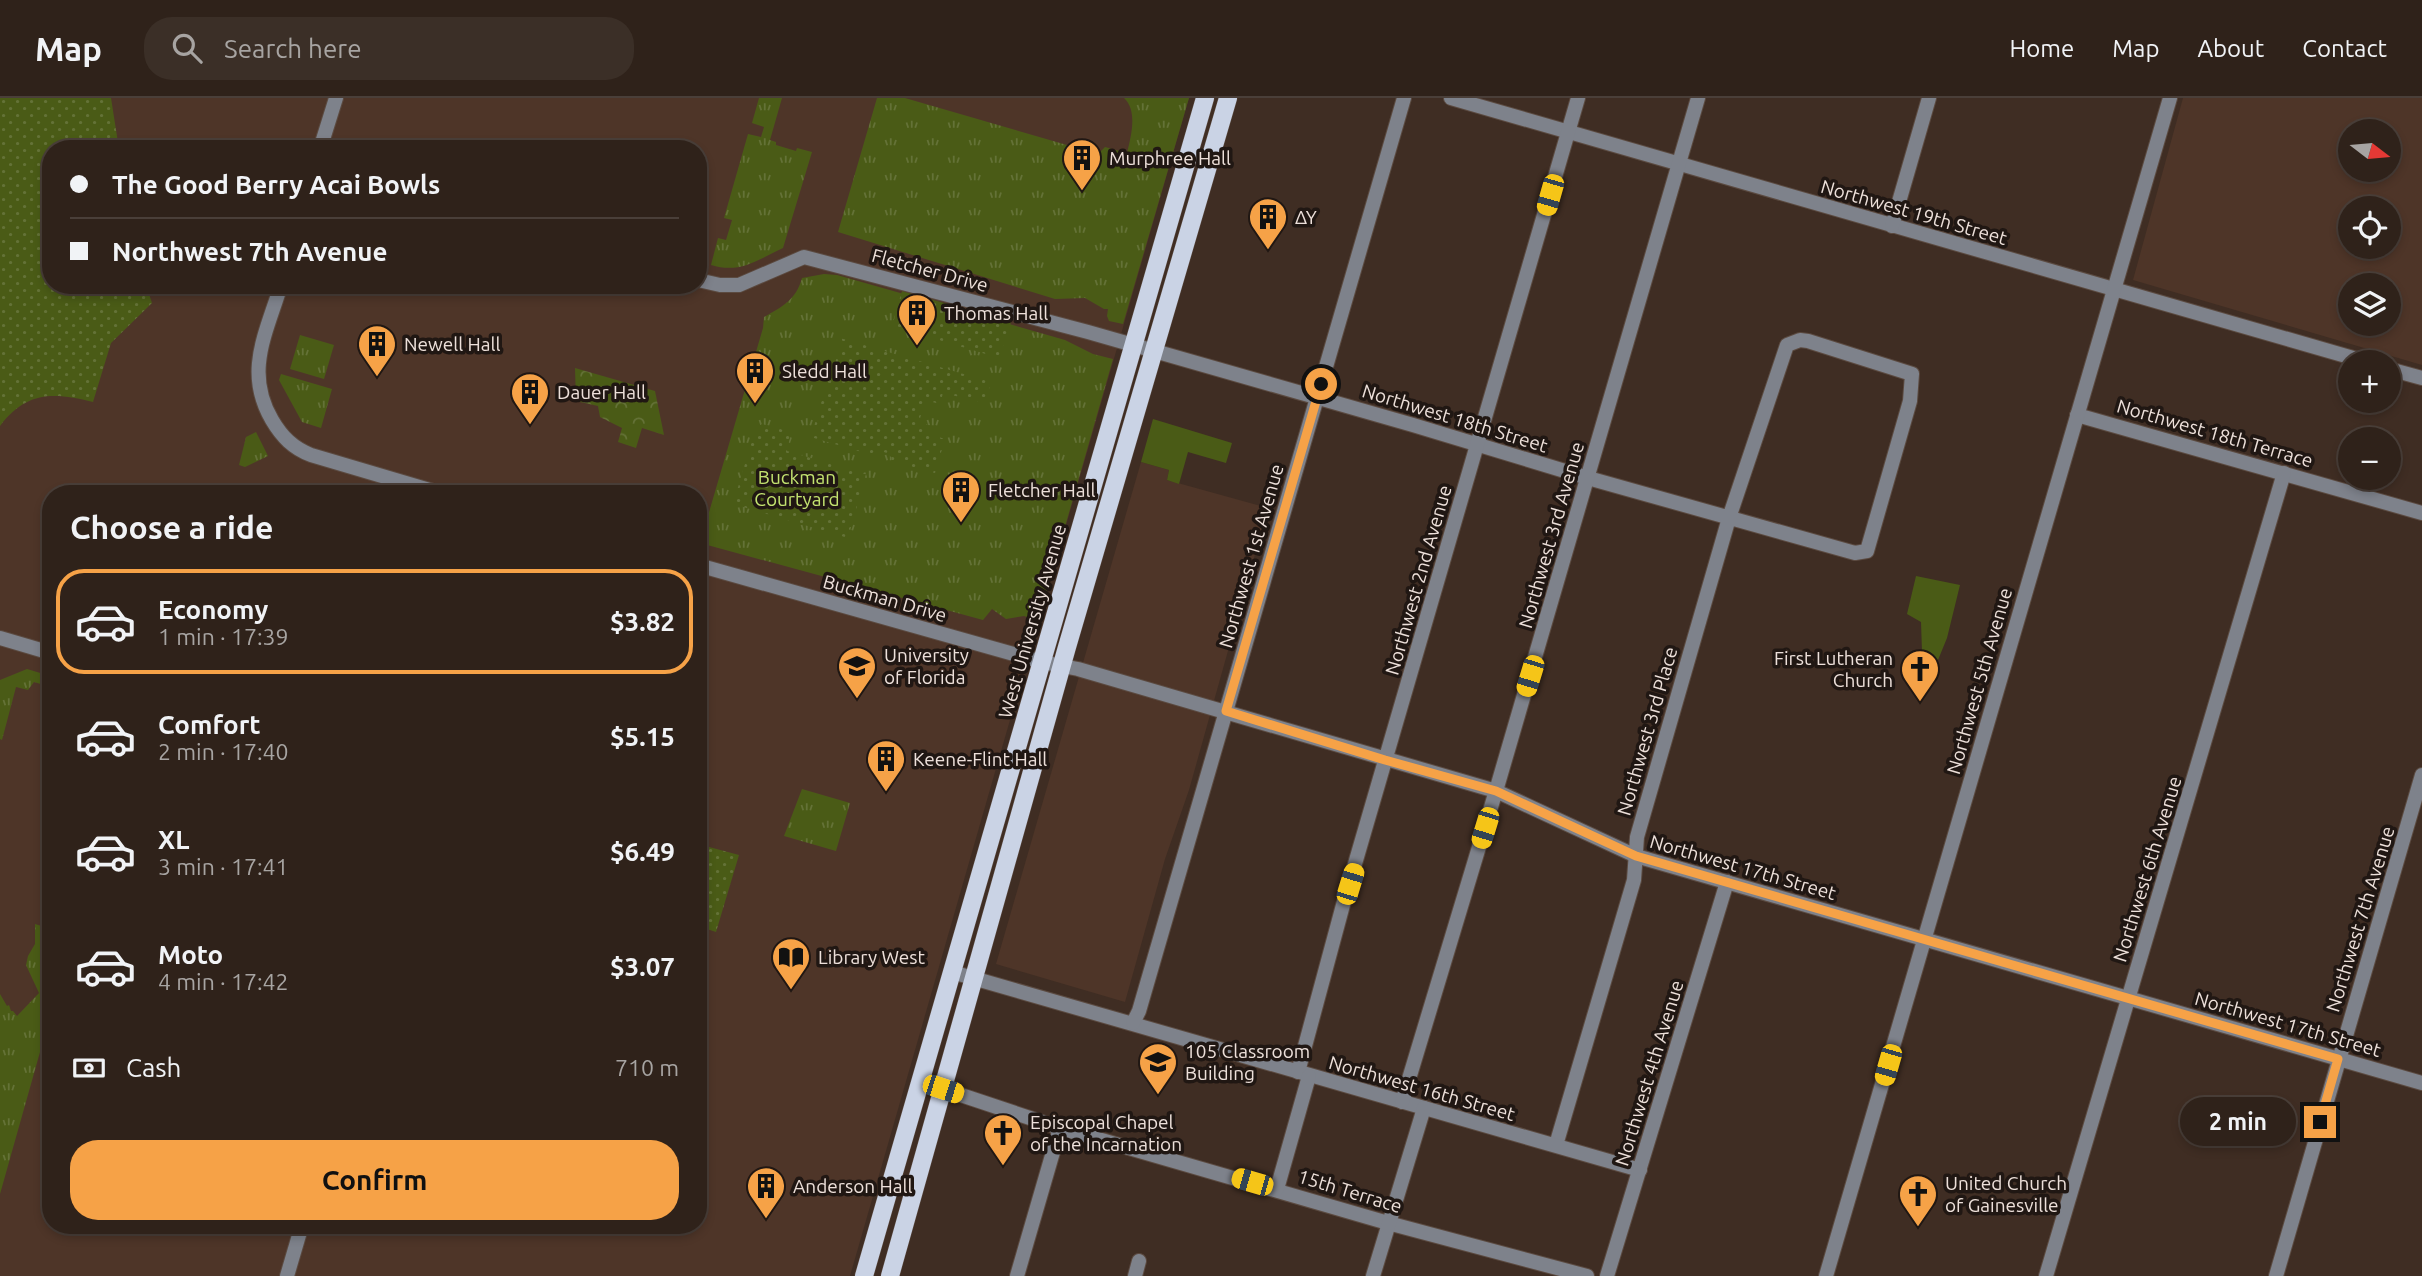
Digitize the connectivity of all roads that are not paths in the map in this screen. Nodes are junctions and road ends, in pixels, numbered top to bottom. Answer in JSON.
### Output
{"nodes":[{"id":1,"x":336,"y":98,"type":"edge"},
{"id":2,"x":1205,"y":98,"type":"edge"},
{"id":3,"x":1227,"y":98,"type":"edge"},
{"id":4,"x":1404,"y":98,"type":"edge"},
{"id":5,"x":1451,"y":98,"type":"edge"},
{"id":6,"x":1578,"y":98,"type":"edge"},
{"id":7,"x":1698,"y":98,"type":"edge"},
{"id":8,"x":1928,"y":98,"type":"edge"},
{"id":9,"x":2170,"y":98,"type":"edge"},
{"id":10,"x":1568,"y":131,"type":"junction"},
{"id":11,"x":323,"y":140,"type":"edge"},
{"id":12,"x":1680,"y":164,"type":"junction"},
{"id":13,"x":1892,"y":226,"type":"junction"},
{"id":14,"x":707,"y":282,"type":"edge"},
{"id":15,"x":2114,"y":290,"type":"junction"},
{"id":16,"x":278,"y":294,"type":"edge"},
{"id":17,"x":1134,"y":346,"type":"junction"},
{"id":18,"x":1154,"y":352,"type":"junction"},
{"id":19,"x":2338,"y":354,"type":"edge"},
{"id":20,"x":2401,"y":372,"type":"edge"},
{"id":21,"x":2422,"y":378,"type":"edge"},
{"id":22,"x":1317,"y":397,"type":"junction"},
{"id":23,"x":2077,"y":415,"type":"junction"},
{"id":24,"x":1478,"y":444,"type":"junction"},
{"id":25,"x":2284,"y":473,"type":"junction"},
{"id":26,"x":1588,"y":478,"type":"junction"},
{"id":27,"x":413,"y":485,"type":"edge"},
{"id":28,"x":2422,"y":513,"type":"edge"},
{"id":29,"x":1729,"y":518,"type":"junction"},
{"id":30,"x":1867,"y":551,"type":"joint"},
{"id":31,"x":707,"y":568,"type":"edge"},
{"id":32,"x":0,"y":638,"type":"edge"},
{"id":33,"x":42,"y":650,"type":"edge"},
{"id":34,"x":1042,"y":662,"type":"junction"},
{"id":35,"x":1062,"y":665,"type":"junction"},
{"id":36,"x":1226,"y":711,"type":"junction"},
{"id":37,"x":1385,"y":760,"type":"junction"},
{"id":38,"x":2422,"y":775,"type":"edge"},
{"id":39,"x":1496,"y":791,"type":"junction"},
{"id":40,"x":1636,"y":856,"type":"junction"},
{"id":41,"x":1727,"y":882,"type":"junction"},
{"id":42,"x":1924,"y":939,"type":"junction"},
{"id":43,"x":952,"y":972,"type":"junction"},
{"id":44,"x":974,"y":978,"type":"junction"},
{"id":45,"x":2128,"y":996,"type":"junction"},
{"id":46,"x":1133,"y":1023,"type":"junction"},
{"id":47,"x":2338,"y":1059,"type":"junction"},
{"id":48,"x":1303,"y":1074,"type":"junction"},
{"id":49,"x":2422,"y":1083,"type":"edge"},
{"id":50,"x":943,"y":1089,"type":"junction"},
{"id":51,"x":1402,"y":1102,"type":"junction"},
{"id":52,"x":1424,"y":1108,"type":"junction"},
{"id":53,"x":1060,"y":1128,"type":"junction"},
{"id":54,"x":1556,"y":1145,"type":"junction"},
{"id":55,"x":1640,"y":1170,"type":"junction"},
{"id":56,"x":1277,"y":1189,"type":"junction"},
{"id":57,"x":1388,"y":1223,"type":"junction"},
{"id":58,"x":299,"y":1234,"type":"edge"},
{"id":59,"x":1139,"y":1261,"type":"dead end"},
{"id":60,"x":865,"y":1272,"type":"edge"},
{"id":61,"x":892,"y":1275,"type":"edge"},
{"id":62,"x":287,"y":1276,"type":"edge"},
{"id":63,"x":1017,"y":1276,"type":"edge"},
{"id":64,"x":1135,"y":1276,"type":"edge"},
{"id":65,"x":1373,"y":1276,"type":"edge"},
{"id":66,"x":1587,"y":1276,"type":"edge"},
{"id":67,"x":1607,"y":1276,"type":"edge"},
{"id":68,"x":1826,"y":1276,"type":"edge"},
{"id":69,"x":2046,"y":1276,"type":"edge"},
{"id":70,"x":2276,"y":1276,"type":"edge"}],
"edges":[{"from":1,"to":11,"type":"street"},
{"from":2,"to":17,"type":"main road","name":"West University Avenue"},
{"from":3,"to":18,"type":"main road"},
{"from":4,"to":22,"type":"street","name":"Northwest 1st Avenue"},
{"from":5,"to":10,"type":"street","name":"Northwest 19th Street"},
{"from":6,"to":10,"type":"street","name":"Northwest 2nd Avenue"},
{"from":7,"to":12,"type":"street","name":"Northwest 3rd Avenue"},
{"from":8,"to":13,"type":"street"},
{"from":9,"to":15,"type":"street","name":"Northwest 5th Avenue"},
{"from":10,"to":12,"type":"street","name":"Northwest 19th Street"},
{"from":10,"to":24,"type":"street","name":"Northwest 2nd Avenue"},
{"from":12,"to":13,"type":"street","name":"Northwest 19th Street"},
{"from":12,"to":26,"type":"street","name":"Northwest 3rd Avenue"},
{"from":13,"to":15,"type":"street","name":"Northwest 19th Street"},
{"from":14,"to":17,"type":"street","name":"Fletcher Drive"},
{"from":15,"to":19,"type":"street","name":"Northwest 19th Street"},
{"from":15,"to":23,"type":"street","name":"Northwest 5th Avenue"},
{"from":16,"to":27,"type":"street"},
{"from":17,"to":18,"type":"street","name":"Fletcher Drive"},
{"from":17,"to":34,"type":"main road","name":"West University Avenue"},
{"from":18,"to":22,"type":"street","name":"Northwest 18th Street"},
{"from":18,"to":35,"type":"main road"},
{"from":20,"to":21,"type":"street"},
{"from":22,"to":24,"type":"street","name":"Northwest 18th Street"},
{"from":22,"to":36,"type":"street","name":"Northwest 1st Avenue"},
{"from":23,"to":25,"type":"street","name":"Northwest 18th Terrace"},
{"from":23,"to":42,"type":"street","name":"Northwest 5th Avenue"},
{"from":24,"to":26,"type":"street","name":"Northwest 18th Street"},
{"from":24,"to":37,"type":"street","name":"Northwest 2nd Avenue"},
{"from":25,"to":28,"type":"street","name":"Northwest 18th Terrace"},
{"from":25,"to":45,"type":"street","name":"Northwest 6th Avenue"},
{"from":26,"to":29,"type":"street","name":"Northwest 18th Street"},
{"from":26,"to":39,"type":"street","name":"Northwest 3rd Avenue"},
{"from":29,"to":30,"type":"street","name":"Northwest 18th Street"},
{"from":29,"to":30,"type":"street","name":"Northwest 3rd Place"},
{"from":29,"to":40,"type":"street","name":"Northwest 3rd Place"},
{"from":31,"to":34,"type":"street","name":"Buckman Drive"},
{"from":32,"to":33,"type":"street"},
{"from":34,"to":35,"type":"street","name":"Buckman Drive"},
{"from":34,"to":43,"type":"main road","name":"West University Avenue"},
{"from":35,"to":36,"type":"street","name":"Northwest 17th Street"},
{"from":35,"to":44,"type":"main road"},
{"from":36,"to":37,"type":"street","name":"Northwest 17th Street"},
{"from":36,"to":46,"type":"street","name":"Northwest 1st Avenue"},
{"from":37,"to":39,"type":"street","name":"Northwest 17th Street"},
{"from":37,"to":48,"type":"street","name":"Northwest 2nd Avenue"},
{"from":38,"to":47,"type":"street","name":"Northwest 7th Avenue"},
{"from":39,"to":40,"type":"street","name":"Northwest 17th Street"},
{"from":39,"to":51,"type":"street","name":"Northwest 3rd Avenue"},
{"from":40,"to":41,"type":"street","name":"Northwest 17th Street"},
{"from":40,"to":54,"type":"street","name":"Northwest 3rd Place"},
{"from":41,"to":42,"type":"street","name":"Northwest 17th Street"},
{"from":41,"to":55,"type":"street","name":"Northwest 4th Avenue"},
{"from":42,"to":45,"type":"street","name":"Northwest 17th Street"},
{"from":42,"to":68,"type":"street","name":"Northwest 5th Avenue"},
{"from":43,"to":44,"type":"street","name":"Northwest 16th Street"},
{"from":43,"to":60,"type":"main road","name":"West University Avenue"},
{"from":44,"to":46,"type":"street","name":"Northwest 16th Street"},
{"from":44,"to":50,"type":"main road"},
{"from":45,"to":47,"type":"street","name":"Northwest 17th Street"},
{"from":45,"to":69,"type":"street","name":"Northwest 6th Avenue"},
{"from":46,"to":48,"type":"street","name":"Northwest 16th Street"},
{"from":47,"to":49,"type":"street","name":"Northwest 17th Street"},
{"from":47,"to":70,"type":"street","name":"Northwest 7th Avenue"},
{"from":48,"to":51,"type":"street","name":"Northwest 16th Street"},
{"from":48,"to":56,"type":"street","name":"Northwest 2nd Avenue"},
{"from":50,"to":53,"type":"street","name":"15th Terrace"},
{"from":50,"to":61,"type":"main road"},
{"from":51,"to":52,"type":"street","name":"Northwest 16th Street"},
{"from":52,"to":54,"type":"street","name":"Northwest 16th Street"},
{"from":52,"to":57,"type":"street"},
{"from":53,"to":56,"type":"street","name":"15th Terrace"},
{"from":53,"to":63,"type":"street"},
{"from":54,"to":55,"type":"street","name":"Northwest 16th Street"},
{"from":55,"to":67,"type":"street","name":"Northwest 4th Avenue"},
{"from":56,"to":57,"type":"street","name":"15th Terrace"},
{"from":57,"to":65,"type":"street"},
{"from":57,"to":66,"type":"street","name":"15th Terrace"},
{"from":58,"to":62,"type":"street"},
{"from":59,"to":64,"type":"street"},
{"from":60,"to":61,"type":"street"}]}
